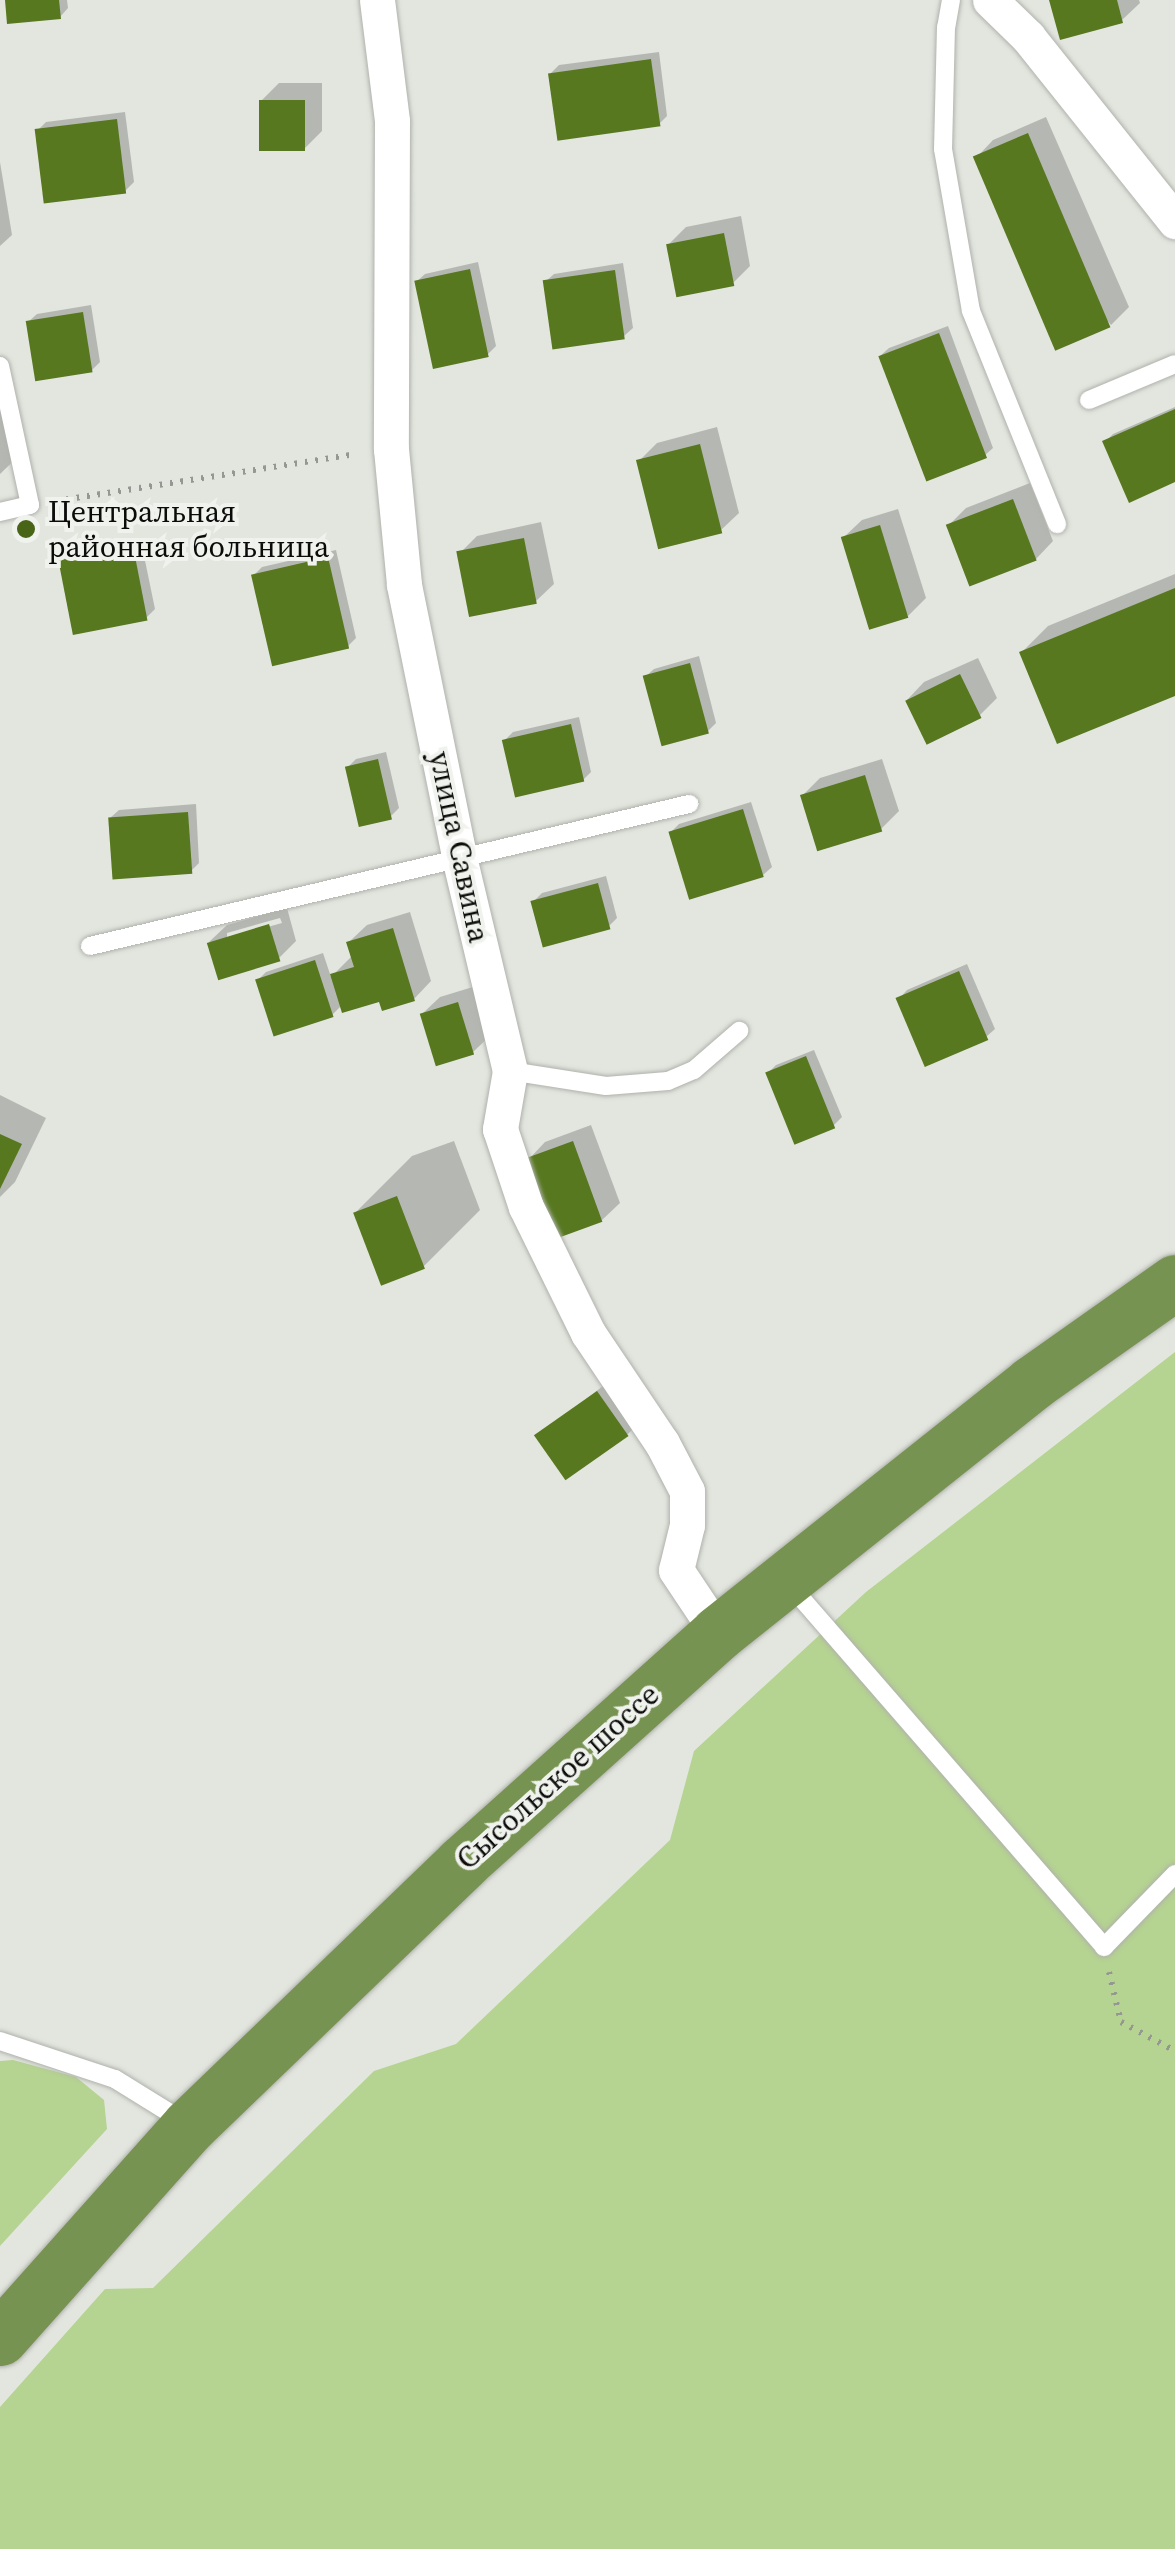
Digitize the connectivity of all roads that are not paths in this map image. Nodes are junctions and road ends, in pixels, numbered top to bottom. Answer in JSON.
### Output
{"nodes":[{"id":1,"x":378,"y":0,"type":"edge"},
{"id":2,"x":951,"y":0,"type":"edge"},
{"id":3,"x":990,"y":0,"type":"edge"},
{"id":4,"x":1175,"y":221,"type":"edge"},
{"id":5,"x":1175,"y":364,"type":"edge"},
{"id":6,"x":0,"y":366,"type":"edge"},
{"id":7,"x":1088,"y":400,"type":"dead end"},
{"id":8,"x":0,"y":512,"type":"edge"},
{"id":9,"x":1057,"y":524,"type":"dead end"},
{"id":10,"x":690,"y":804,"type":"dead end"},
{"id":11,"x":460,"y":861,"type":"junction"},
{"id":12,"x":90,"y":946,"type":"dead end"},
{"id":13,"x":739,"y":1031,"type":"dead end"},
{"id":14,"x":510,"y":1071,"type":"junction"},
{"id":15,"x":1175,"y":1282,"type":"edge"},
{"id":16,"x":784,"y":1578,"type":"junction"},
{"id":17,"x":718,"y":1633,"type":"junction"},
{"id":18,"x":1175,"y":1874,"type":"edge"},
{"id":19,"x":0,"y":2041,"type":"edge"},
{"id":20,"x":190,"y":2125,"type":"junction"},
{"id":21,"x":0,"y":2338,"type":"edge"}],
"edges":[{"from":1,"to":11,"type":"street","name":"улица Савина"},
{"from":2,"to":9,"type":"lane"},
{"from":3,"to":4,"type":"street"},
{"from":5,"to":7,"type":"lane"},
{"from":6,"to":8,"type":"lane"},
{"from":10,"to":11,"type":"lane"},
{"from":11,"to":12,"type":"lane"},
{"from":11,"to":14,"type":"street","name":"улица Савина"},
{"from":13,"to":14,"type":"lane"},
{"from":14,"to":17,"type":"street","name":"улица Савина"},
{"from":15,"to":16,"type":"highway","name":"Сысольское шоссе"},
{"from":16,"to":17,"type":"highway","name":"Сысольское шоссе"},
{"from":16,"to":18,"type":"lane"},
{"from":17,"to":20,"type":"highway","name":"Сысольское шоссе"},
{"from":19,"to":20,"type":"lane"},
{"from":20,"to":21,"type":"highway","name":"Сысольское шоссе"}]}
